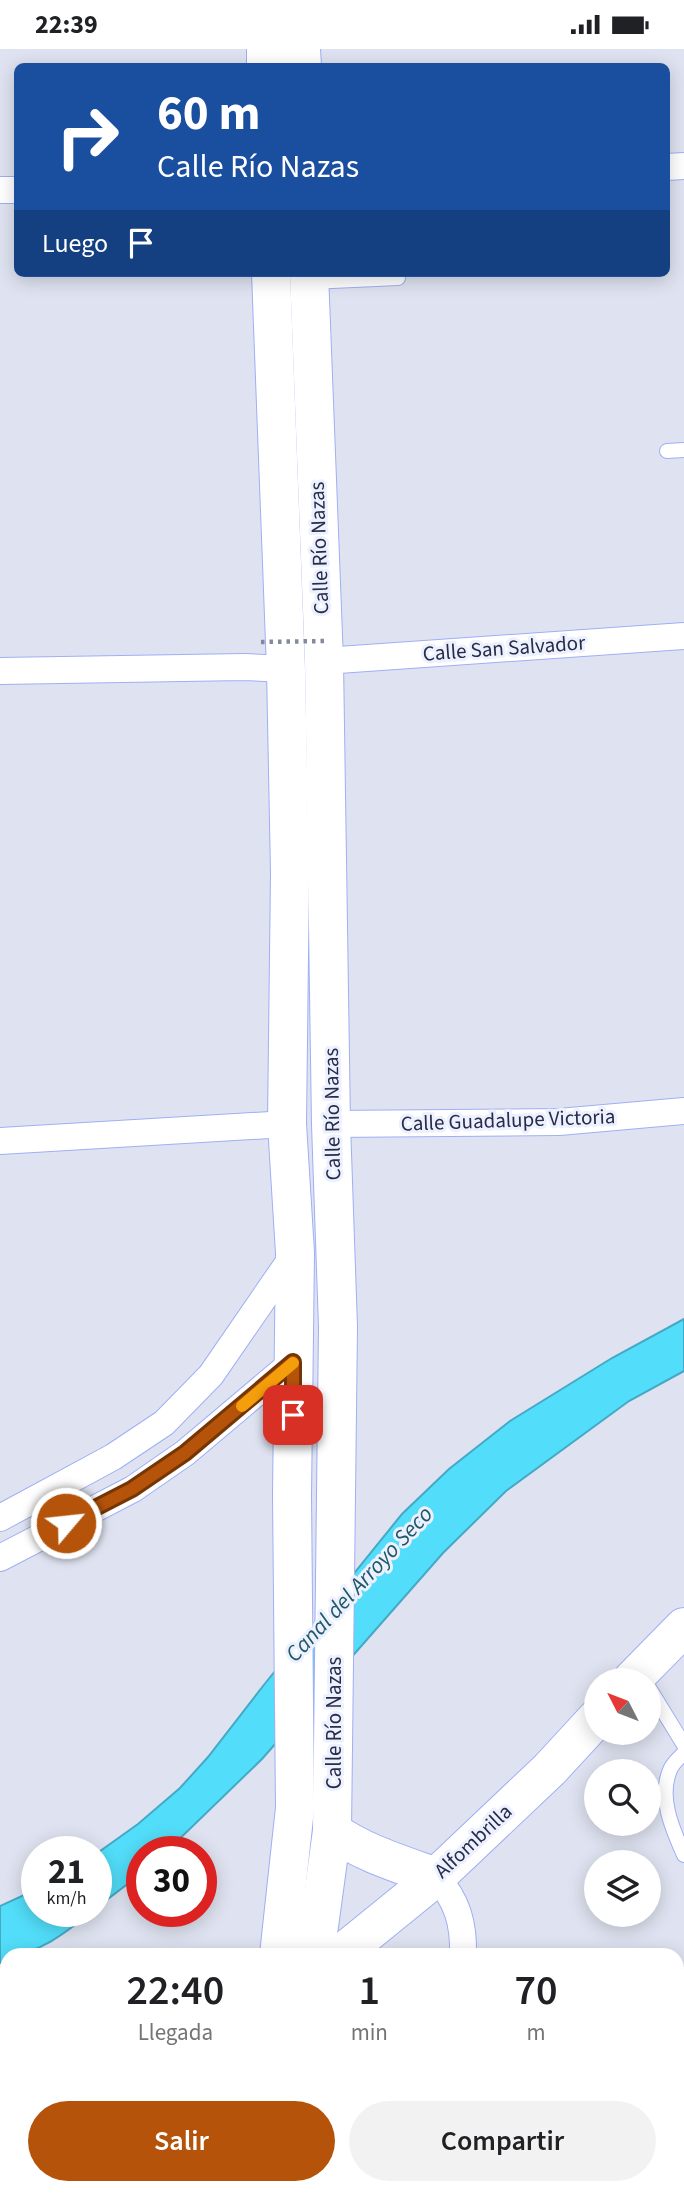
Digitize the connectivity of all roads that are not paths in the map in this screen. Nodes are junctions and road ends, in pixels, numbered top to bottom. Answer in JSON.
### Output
{"nodes":[{"id":1,"x":271,"y":277,"type":"edge"},
{"id":2,"x":309,"y":277,"type":"edge"},
{"id":3,"x":398,"y":278,"type":"dead end"},
{"id":4,"x":684,"y":450,"type":"edge"},
{"id":5,"x":667,"y":451,"type":"dead end"},
{"id":6,"x":684,"y":636,"type":"edge"},
{"id":7,"x":324,"y":651,"type":"junction"},
{"id":8,"x":274,"y":656,"type":"junction"},
{"id":9,"x":0,"y":671,"type":"edge"},
{"id":10,"x":684,"y":1111,"type":"edge"},
{"id":11,"x":287,"y":1124,"type":"junction"},
{"id":12,"x":331,"y":1124,"type":"junction"},
{"id":13,"x":0,"y":1141,"type":"edge"},
{"id":14,"x":295,"y":1253,"type":"junction"},
{"id":15,"x":293,"y":1362,"type":"junction"},
{"id":16,"x":0,"y":1518,"type":"edge"},
{"id":17,"x":0,"y":1557,"type":"edge"},
{"id":18,"x":684,"y":1627,"type":"edge"},
{"id":19,"x":651,"y":1668,"type":"edge"},
{"id":20,"x":662,"y":1712,"type":"edge"},
{"id":21,"x":584,"y":1732,"type":"edge"},
{"id":22,"x":684,"y":1745,"type":"edge"},
{"id":23,"x":684,"y":1753,"type":"edge"},
{"id":24,"x":332,"y":1813,"type":"junction"},
{"id":25,"x":684,"y":1855,"type":"edge"},
{"id":26,"x":436,"y":1877,"type":"junction"},
{"id":27,"x":280,"y":1948,"type":"edge"},
{"id":28,"x":316,"y":1948,"type":"edge"},
{"id":29,"x":349,"y":1948,"type":"edge"},
{"id":30,"x":462,"y":1948,"type":"edge"}],
"edges":[{"from":1,"to":8,"type":"street","name":"Calle Río Nazas"},
{"from":2,"to":3,"type":"lane"},
{"from":2,"to":7,"type":"street","name":"Calle Río Nazas"},
{"from":4,"to":5,"type":"lane"},
{"from":6,"to":7,"type":"street","name":"Calle San Salvador"},
{"from":7,"to":12,"type":"street","name":"Calle Río Nazas"},
{"from":8,"to":9,"type":"street"},
{"from":8,"to":11,"type":"street","name":"Calle Río Nazas"},
{"from":10,"to":12,"type":"street","name":"Calle Guadalupe Victoria"},
{"from":11,"to":13,"type":"street"},
{"from":11,"to":14,"type":"street","name":"Calle Río Nazas"},
{"from":12,"to":24,"type":"street","name":"Calle Río Nazas"},
{"from":14,"to":15,"type":"street","name":"Calle Río Nazas"},
{"from":14,"to":16,"type":"street"},
{"from":15,"to":17,"type":"street"},
{"from":15,"to":27,"type":"street","name":"Calle Río Nazas"},
{"from":18,"to":19,"type":"street"},
{"from":20,"to":22,"type":"lane"},
{"from":21,"to":26,"type":"street","name":"Alfombrilla"},
{"from":23,"to":25,"type":"lane"},
{"from":24,"to":26,"type":"street"},
{"from":24,"to":28,"type":"street","name":"Calle Río Nazas"},
{"from":26,"to":29,"type":"street","name":"Alfombrilla"},
{"from":26,"to":30,"type":"street"}]}
